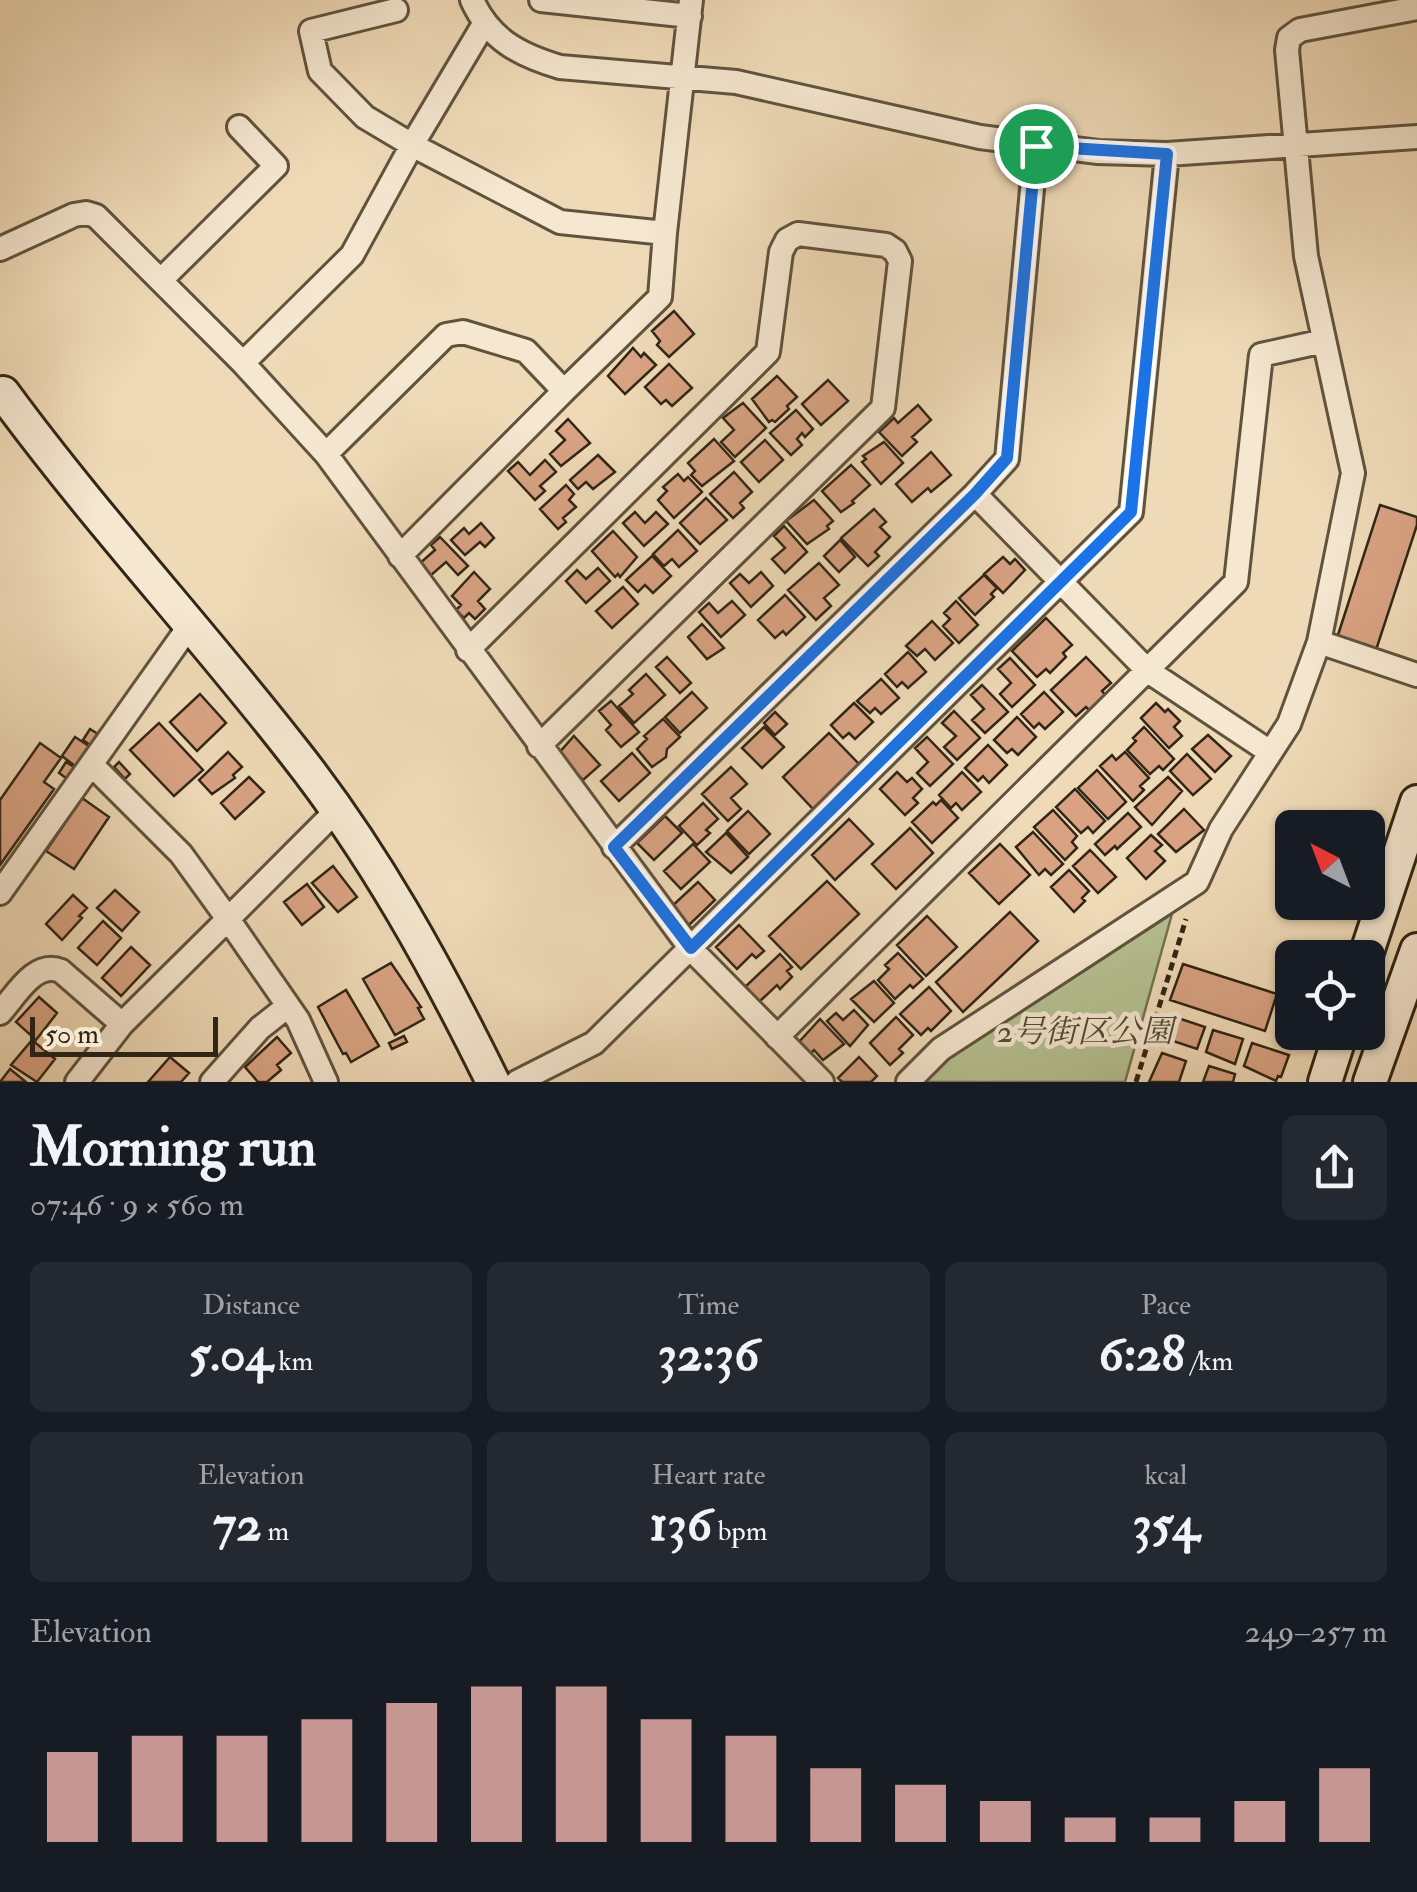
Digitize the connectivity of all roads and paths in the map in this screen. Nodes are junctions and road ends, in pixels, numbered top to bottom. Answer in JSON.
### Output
{"nodes":[{"id":1,"x":472,"y":0,"type":"edge"},
{"id":2,"x":541,"y":0,"type":"edge"},
{"id":3,"x":690,"y":8,"type":"edge"},
{"id":4,"x":1417,"y":8,"type":"edge"},
{"id":5,"x":396,"y":10,"type":"dead end"},
{"id":6,"x":484,"y":24,"type":"junction"},
{"id":7,"x":683,"y":76,"type":"junction"},
{"id":8,"x":238,"y":128,"type":"dead end"},
{"id":9,"x":1417,"y":138,"type":"edge"},
{"id":10,"x":412,"y":144,"type":"junction"},
{"id":11,"x":1036,"y":146,"type":"junction"},
{"id":12,"x":1295,"y":148,"type":"junction"},
{"id":13,"x":1167,"y":154,"type":"junction"},
{"id":14,"x":665,"y":233,"type":"junction"},
{"id":15,"x":0,"y":248,"type":"edge"},
{"id":16,"x":161,"y":280,"type":"junction"},
{"id":17,"x":1324,"y":342,"type":"junction"},
{"id":18,"x":243,"y":363,"type":"junction"},
{"id":19,"x":2,"y":390,"type":"edge"},
{"id":20,"x":564,"y":391,"type":"junction"},
{"id":21,"x":326,"y":454,"type":"junction"},
{"id":22,"x":975,"y":494,"type":"junction"},
{"id":23,"x":400,"y":556,"type":"junction"},
{"id":24,"x":1062,"y":583,"type":"junction"},
{"id":25,"x":190,"y":625,"type":"junction"},
{"id":26,"x":1319,"y":642,"type":"junction"},
{"id":27,"x":468,"y":650,"type":"junction"},
{"id":28,"x":1148,"y":671,"type":"junction"},
{"id":29,"x":1417,"y":674,"type":"edge"},
{"id":30,"x":539,"y":746,"type":"junction"},
{"id":31,"x":1270,"y":752,"type":"junction"},
{"id":32,"x":92,"y":765,"type":"junction"},
{"id":33,"x":1417,"y":802,"type":"edge"},
{"id":34,"x":337,"y":810,"type":"junction"},
{"id":35,"x":614,"y":847,"type":"junction"},
{"id":36,"x":1197,"y":882,"type":"junction"},
{"id":37,"x":0,"y":893,"type":"edge"},
{"id":38,"x":228,"y":920,"type":"junction"},
{"id":39,"x":1372,"y":940,"type":"edge"},
{"id":40,"x":691,"y":948,"type":"junction"},
{"id":41,"x":1417,"y":950,"type":"edge"},
{"id":42,"x":288,"y":1006,"type":"junction"},
{"id":43,"x":0,"y":1013,"type":"edge"},
{"id":44,"x":122,"y":1024,"type":"junction"},
{"id":45,"x":777,"y":1036,"type":"junction"},
{"id":46,"x":1335,"y":1050,"type":"edge"},
{"id":47,"x":77,"y":1082,"type":"edge"},
{"id":48,"x":212,"y":1082,"type":"edge"},
{"id":49,"x":326,"y":1082,"type":"edge"},
{"id":50,"x":492,"y":1082,"type":"edge"},
{"id":51,"x":516,"y":1082,"type":"edge"},
{"id":52,"x":822,"y":1082,"type":"edge"},
{"id":53,"x":908,"y":1082,"type":"edge"},
{"id":54,"x":1136,"y":1082,"type":"edge"},
{"id":55,"x":1325,"y":1082,"type":"edge"},
{"id":56,"x":1370,"y":1082,"type":"edge"}],
"edges":[{"from":1,"to":6,"type":"street"},
{"from":2,"to":3,"type":"street"},
{"from":3,"to":7,"type":"street"},
{"from":4,"to":12,"type":"street"},
{"from":5,"to":10,"type":"street"},
{"from":6,"to":7,"type":"street"},
{"from":6,"to":10,"type":"street"},
{"from":7,"to":11,"type":"street"},
{"from":7,"to":14,"type":"street"},
{"from":8,"to":16,"type":"street"},
{"from":9,"to":12,"type":"street"},
{"from":10,"to":14,"type":"street"},
{"from":10,"to":18,"type":"street"},
{"from":11,"to":13,"type":"street"},
{"from":11,"to":22,"type":"street"},
{"from":12,"to":13,"type":"street"},
{"from":12,"to":17,"type":"street"},
{"from":13,"to":24,"type":"street"},
{"from":14,"to":20,"type":"street"},
{"from":15,"to":16,"type":"street"},
{"from":16,"to":18,"type":"street"},
{"from":17,"to":26,"type":"street"},
{"from":17,"to":28,"type":"street"},
{"from":18,"to":21,"type":"street"},
{"from":19,"to":25,"type":"street"},
{"from":20,"to":21,"type":"street"},
{"from":20,"to":23,"type":"street"},
{"from":21,"to":23,"type":"street"},
{"from":22,"to":24,"type":"street"},
{"from":22,"to":35,"type":"street"},
{"from":23,"to":27,"type":"street"},
{"from":24,"to":28,"type":"street"},
{"from":24,"to":40,"type":"street"},
{"from":25,"to":32,"type":"street"},
{"from":25,"to":34,"type":"street"},
{"from":26,"to":29,"type":"street"},
{"from":26,"to":31,"type":"street"},
{"from":27,"to":30,"type":"street"},
{"from":27,"to":30,"type":"street"},
{"from":28,"to":31,"type":"street"},
{"from":28,"to":45,"type":"street"},
{"from":30,"to":35,"type":"street"},
{"from":31,"to":36,"type":"street"},
{"from":32,"to":37,"type":"street"},
{"from":32,"to":38,"type":"street"},
{"from":33,"to":39,"type":"street"},
{"from":34,"to":38,"type":"street"},
{"from":34,"to":50,"type":"street"},
{"from":35,"to":40,"type":"street"},
{"from":36,"to":53,"type":"street"},
{"from":36,"to":54,"type":"path"},
{"from":38,"to":42,"type":"street"},
{"from":38,"to":44,"type":"street"},
{"from":40,"to":45,"type":"street"},
{"from":40,"to":51,"type":"street"},
{"from":41,"to":56,"type":"street"},
{"from":42,"to":48,"type":"street"},
{"from":42,"to":49,"type":"street"},
{"from":43,"to":44,"type":"street"},
{"from":44,"to":47,"type":"street"},
{"from":45,"to":52,"type":"street"},
{"from":46,"to":55,"type":"street"}]}
